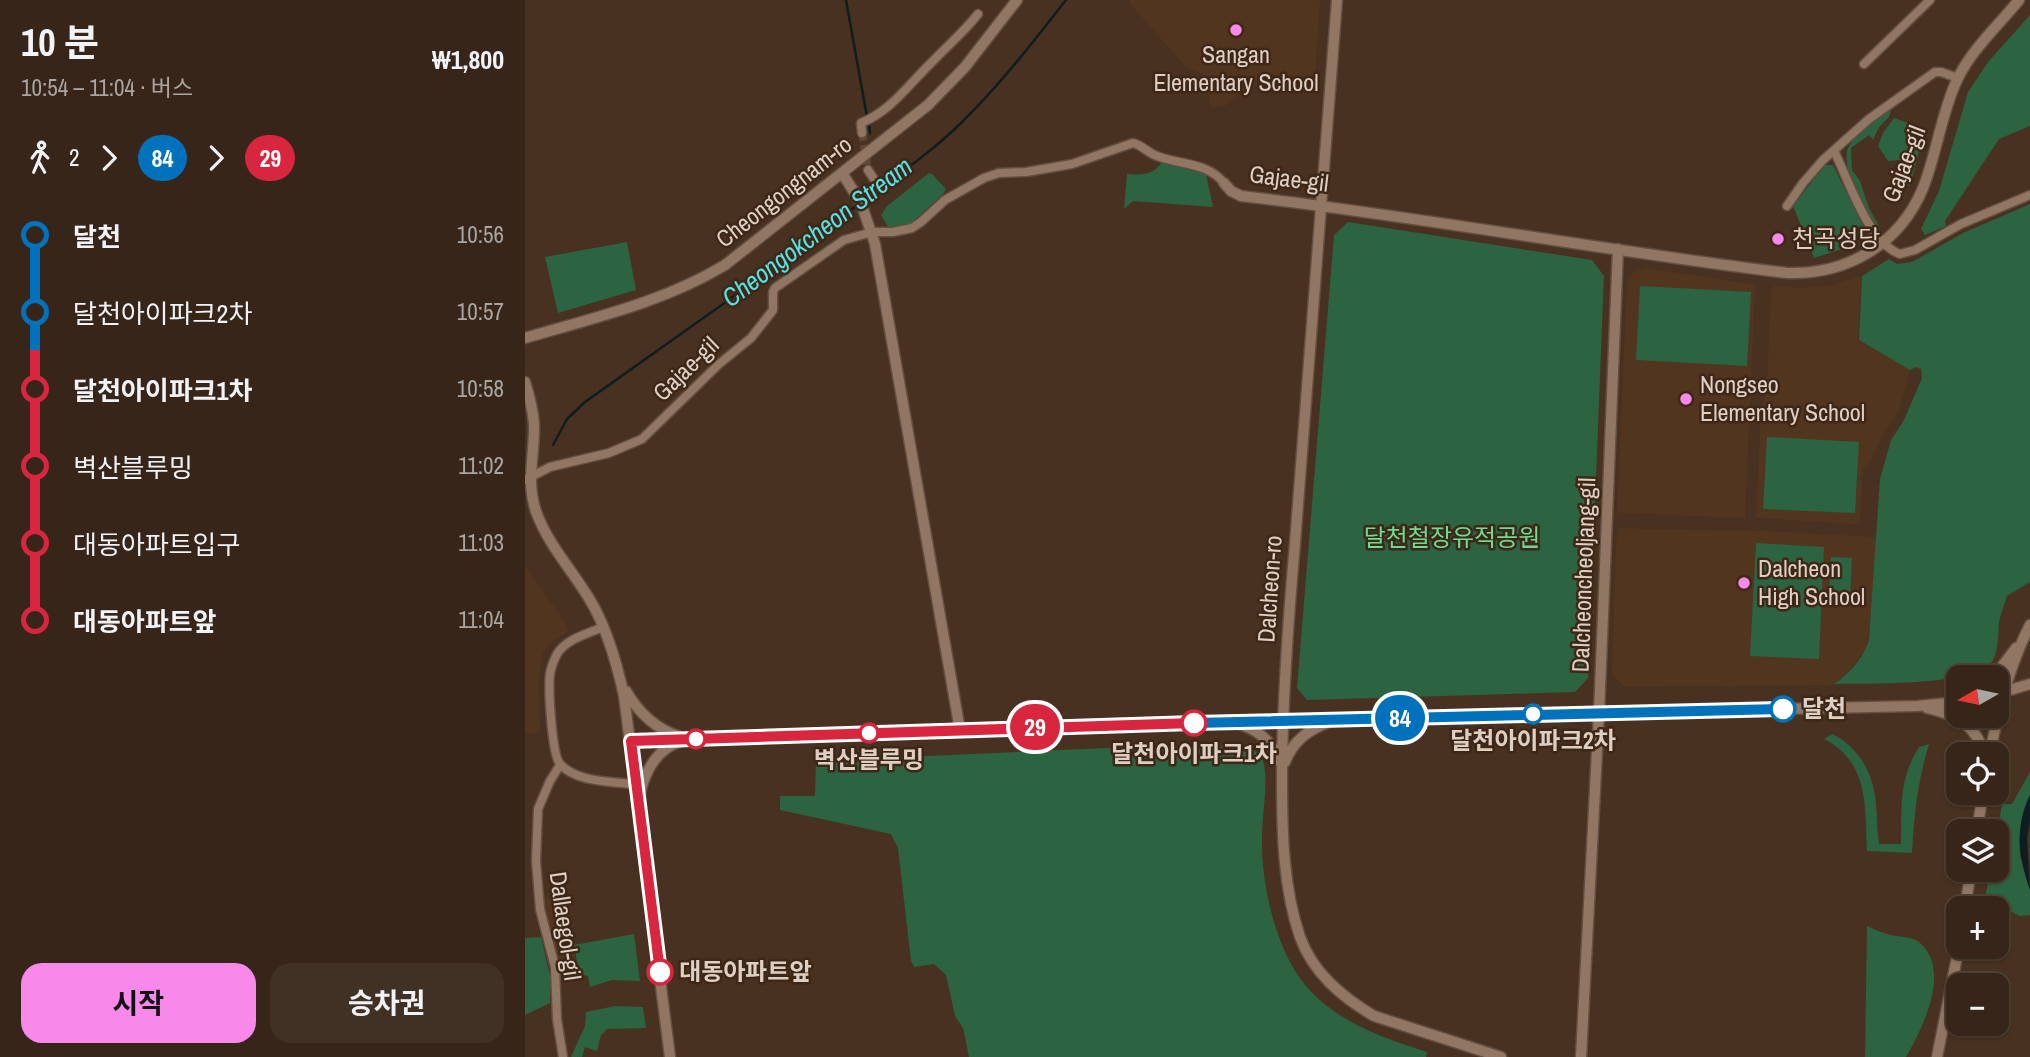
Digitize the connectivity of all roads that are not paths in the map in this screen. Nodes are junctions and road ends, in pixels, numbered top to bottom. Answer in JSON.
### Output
{"nodes":[{"id":1,"x":1017,"y":0,"type":"edge"},
{"id":2,"x":1337,"y":0,"type":"edge"},
{"id":3,"x":1930,"y":0,"type":"edge"},
{"id":4,"x":2019,"y":0,"type":"edge"},
{"id":5,"x":978,"y":14,"type":"dead end"},
{"id":6,"x":1864,"y":64,"type":"dead end"},
{"id":7,"x":1958,"y":79,"type":"junction"},
{"id":8,"x":862,"y":134,"type":"dead end"},
{"id":9,"x":1834,"y":152,"type":"junction"},
{"id":10,"x":868,"y":170,"type":"tunnel mouth"},
{"id":11,"x":842,"y":173,"type":"junction"},
{"id":12,"x":874,"y":179,"type":"dead end"},
{"id":13,"x":1224,"y":183,"type":"joint"},
{"id":14,"x":2030,"y":195,"type":"edge"},
{"id":15,"x":1322,"y":205,"type":"junction"},
{"id":16,"x":1787,"y":206,"type":"dead end"},
{"id":17,"x":872,"y":232,"type":"junction"},
{"id":18,"x":1883,"y":243,"type":"junction"},
{"id":19,"x":1618,"y":249,"type":"junction"},
{"id":20,"x":525,"y":338,"type":"edge"},
{"id":21,"x":525,"y":382,"type":"edge"},
{"id":22,"x":527,"y":478,"type":"edge"},
{"id":23,"x":2030,"y":626,"type":"edge"},
{"id":24,"x":603,"y":627,"type":"junction"},
{"id":25,"x":2026,"y":639,"type":"edge"},
{"id":26,"x":2004,"y":665,"type":"edge"},
{"id":27,"x":2009,"y":674,"type":"edge"},
{"id":28,"x":621,"y":680,"type":"junction"},
{"id":29,"x":2030,"y":684,"type":"edge"},
{"id":30,"x":2009,"y":690,"type":"edge"},
{"id":31,"x":1946,"y":703,"type":"edge"},
{"id":32,"x":1917,"y":706,"type":"junction"},
{"id":33,"x":1599,"y":713,"type":"junction"},
{"id":34,"x":1340,"y":719,"type":"junction"},
{"id":35,"x":1282,"y":721,"type":"junction"},
{"id":36,"x":1228,"y":722,"type":"junction"},
{"id":37,"x":960,"y":730,"type":"junction"},
{"id":38,"x":687,"y":739,"type":"junction"},
{"id":39,"x":631,"y":741,"type":"junction"},
{"id":40,"x":1980,"y":742,"type":"edge"},
{"id":41,"x":561,"y":765,"type":"junction"},
{"id":42,"x":1282,"y":769,"type":"junction"},
{"id":43,"x":636,"y":785,"type":"junction"},
{"id":44,"x":639,"y":803,"type":"junction"},
{"id":45,"x":1957,"y":959,"type":"edge"},
{"id":46,"x":1940,"y":1045,"type":"junction"},
{"id":47,"x":563,"y":1057,"type":"edge"},
{"id":48,"x":670,"y":1057,"type":"edge"},
{"id":49,"x":1501,"y":1057,"type":"edge"},
{"id":50,"x":1581,"y":1057,"type":"edge"},
{"id":51,"x":1927,"y":1057,"type":"edge"},
{"id":52,"x":1937,"y":1057,"type":"edge"}],
"edges":[{"from":1,"to":11,"type":"street","name":"Cheongongnam-ro"},
{"from":2,"to":15,"type":"street","name":"Dalcheon-ro"},
{"from":3,"to":6,"type":"street"},
{"from":4,"to":7,"type":"street","name":"Gajae-gil"},
{"from":5,"to":8,"type":"street"},
{"from":7,"to":9,"type":"street"},
{"from":7,"to":18,"type":"street","name":"Gajae-gil"},
{"from":9,"to":16,"type":"street"},
{"from":9,"to":18,"type":"street"},
{"from":10,"to":12,"type":"street"},
{"from":11,"to":17,"type":"street"},
{"from":11,"to":20,"type":"street","name":"Cheongongnam-ro"},
{"from":13,"to":15,"type":"street","name":"Gajae-gil"},
{"from":13,"to":17,"type":"street","name":"Gajae-gil"},
{"from":14,"to":18,"type":"street"},
{"from":15,"to":19,"type":"street","name":"Gajae-gil"},
{"from":15,"to":35,"type":"street","name":"Dalcheon-ro"},
{"from":17,"to":22,"type":"street","name":"Gajae-gil"},
{"from":17,"to":37,"type":"street"},
{"from":18,"to":19,"type":"street","name":"Gajae-gil"},
{"from":19,"to":33,"type":"street","name":"Dalcheoncheoljang-gil"},
{"from":21,"to":22,"type":"street"},
{"from":22,"to":24,"type":"street"},
{"from":23,"to":25,"type":"street"},
{"from":24,"to":28,"type":"street"},
{"from":24,"to":41,"type":"street"},
{"from":25,"to":26,"type":"street"},
{"from":25,"to":27,"type":"street"},
{"from":28,"to":38,"type":"street"},
{"from":28,"to":39,"type":"street"},
{"from":29,"to":30,"type":"street"},
{"from":31,"to":32,"type":"street"},
{"from":32,"to":33,"type":"street"},
{"from":32,"to":40,"type":"street"},
{"from":33,"to":34,"type":"street"},
{"from":33,"to":50,"type":"street"},
{"from":34,"to":35,"type":"street"},
{"from":34,"to":42,"type":"street"},
{"from":35,"to":36,"type":"street"},
{"from":35,"to":42,"type":"street","name":"Dalcheon-ro"},
{"from":36,"to":37,"type":"street"},
{"from":36,"to":42,"type":"street"},
{"from":37,"to":38,"type":"street"},
{"from":38,"to":39,"type":"street"},
{"from":38,"to":44,"type":"street"},
{"from":39,"to":43,"type":"street"},
{"from":41,"to":43,"type":"street"},
{"from":41,"to":47,"type":"street","name":"Dallaegol-gil"},
{"from":42,"to":49,"type":"street","name":"Dalcheon-ro"},
{"from":43,"to":44,"type":"street"},
{"from":44,"to":48,"type":"street"},
{"from":45,"to":46,"type":"street"},
{"from":46,"to":51,"type":"street"},
{"from":46,"to":52,"type":"street"}]}
